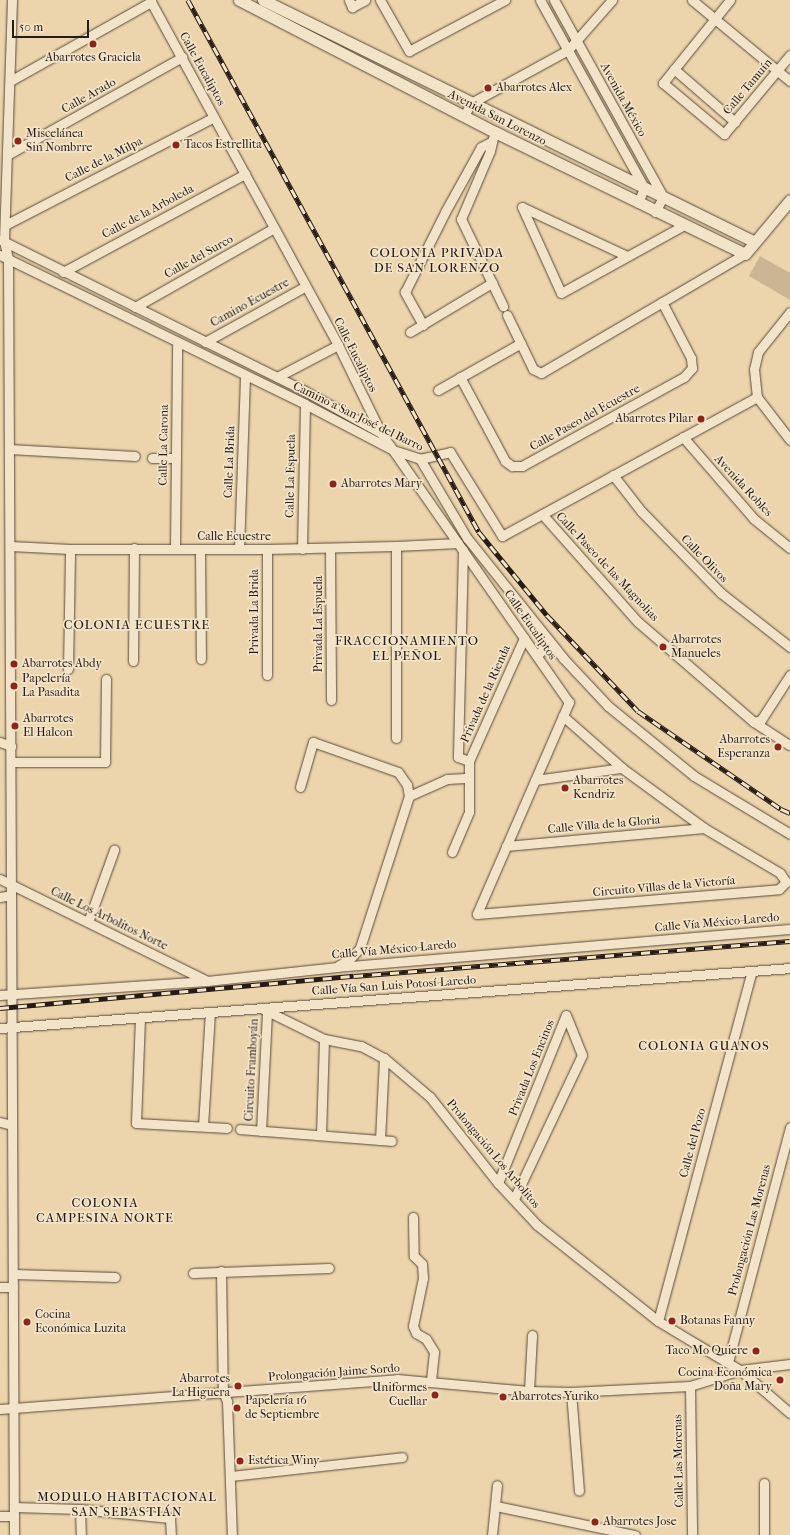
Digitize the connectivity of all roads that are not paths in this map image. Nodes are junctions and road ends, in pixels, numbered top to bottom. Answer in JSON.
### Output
{"nodes":[{"id":1,"x":12,"y":0,"type":"edge"},
{"id":2,"x":239,"y":0,"type":"edge"},
{"id":3,"x":365,"y":0,"type":"edge"},
{"id":4,"x":380,"y":0,"type":"edge"},
{"id":5,"x":505,"y":0,"type":"edge"},
{"id":6,"x":540,"y":0,"type":"edge"},
{"id":7,"x":554,"y":0,"type":"edge"},
{"id":8,"x":612,"y":0,"type":"edge"},
{"id":9,"x":692,"y":0,"type":"edge"},
{"id":10,"x":730,"y":0,"type":"edge"},
{"id":11,"x":150,"y":1,"type":"edge"},
{"id":12,"x":266,"y":1,"type":"edge"},
{"id":13,"x":351,"y":3,"type":"edge"},
{"id":14,"x":715,"y":19,"type":"junction"},
{"id":15,"x":577,"y":42,"type":"junction"},
{"id":16,"x":568,"y":50,"type":"junction"},
{"id":17,"x":790,"y":55,"type":"edge"},
{"id":18,"x":182,"y":57,"type":"junction"},
{"id":19,"x":674,"y":69,"type":"junction"},
{"id":20,"x":777,"y":70,"type":"junction"},
{"id":21,"x":10,"y":81,"type":"junction"},
{"id":22,"x":790,"y":81,"type":"edge"},
{"id":23,"x":471,"y":103,"type":"junction"},
{"id":24,"x":464,"y":116,"type":"junction"},
{"id":25,"x":214,"y":117,"type":"junction"},
{"id":26,"x":735,"y":122,"type":"junction"},
{"id":27,"x":493,"y":137,"type":"junction"},
{"id":28,"x":7,"y":155,"type":"junction"},
{"id":29,"x":245,"y":174,"type":"junction"},
{"id":30,"x":644,"y":188,"type":"junction"},
{"id":31,"x":663,"y":197,"type":"junction"},
{"id":32,"x":790,"y":200,"type":"edge"},
{"id":33,"x":638,"y":203,"type":"junction"},
{"id":34,"x":445,"y":212,"type":"junction"},
{"id":35,"x":655,"y":212,"type":"junction"},
{"id":36,"x":461,"y":219,"type":"junction"},
{"id":37,"x":5,"y":225,"type":"junction"},
{"id":38,"x":684,"y":225,"type":"junction"},
{"id":39,"x":274,"y":228,"type":"junction"},
{"id":40,"x":2,"y":240,"type":"edge"},
{"id":41,"x":755,"y":242,"type":"junction"},
{"id":42,"x":745,"y":254,"type":"junction"},
{"id":43,"x":627,"y":256,"type":"junction"},
{"id":44,"x":4,"y":257,"type":"edge"},
{"id":45,"x":63,"y":272,"type":"junction"},
{"id":46,"x":492,"y":283,"type":"junction"},
{"id":47,"x":306,"y":286,"type":"junction"},
{"id":48,"x":662,"y":302,"type":"junction"},
{"id":49,"x":135,"y":307,"type":"junction"},
{"id":50,"x":790,"y":312,"type":"edge"},
{"id":51,"x":423,"y":325,"type":"junction"},
{"id":52,"x":410,"y":332,"type":"dead end"},
{"id":53,"x":177,"y":342,"type":"junction"},
{"id":54,"x":205,"y":342,"type":"junction"},
{"id":55,"x":521,"y":343,"type":"junction"},
{"id":56,"x":338,"y":345,"type":"junction"},
{"id":57,"x":4,"y":349,"type":"edge"},
{"id":58,"x":245,"y":375,"type":"junction"},
{"id":59,"x":277,"y":377,"type":"junction"},
{"id":60,"x":460,"y":377,"type":"junction"},
{"id":61,"x":438,"y":390,"type":"dead end"},
{"id":62,"x":757,"y":397,"type":"junction"},
{"id":63,"x":305,"y":404,"type":"junction"},
{"id":64,"x":381,"y":433,"type":"junction"},
{"id":65,"x":789,"y":436,"type":"edge"},
{"id":66,"x":683,"y":437,"type":"junction"},
{"id":67,"x":9,"y":449,"type":"junction"},
{"id":68,"x":393,"y":450,"type":"junction"},
{"id":69,"x":134,"y":456,"type":"dead end"},
{"id":70,"x":5,"y":458,"type":"edge"},
{"id":71,"x":152,"y":458,"type":"dead end"},
{"id":72,"x":176,"y":458,"type":"junction"},
{"id":73,"x":420,"y":459,"type":"junction"},
{"id":74,"x":613,"y":475,"type":"junction"},
{"id":75,"x":542,"y":514,"type":"junction"},
{"id":76,"x":10,"y":546,"type":"junction"},
{"id":77,"x":396,"y":546,"type":"junction"},
{"id":78,"x":460,"y":546,"type":"junction"},
{"id":79,"x":134,"y":548,"type":"junction"},
{"id":80,"x":175,"y":548,"type":"junction"},
{"id":81,"x":330,"y":548,"type":"junction"},
{"id":82,"x":790,"y":548,"type":"edge"},
{"id":83,"x":70,"y":549,"type":"junction"},
{"id":84,"x":240,"y":549,"type":"junction"},
{"id":85,"x":266,"y":549,"type":"junction"},
{"id":86,"x":302,"y":549,"type":"junction"},
{"id":87,"x":200,"y":550,"type":"junction"},
{"id":88,"x":0,"y":572,"type":"edge"},
{"id":89,"x":10,"y":573,"type":"junction"},
{"id":90,"x":0,"y":613,"type":"edge"},
{"id":91,"x":10,"y":614,"type":"junction"},
{"id":92,"x":524,"y":638,"type":"junction"},
{"id":93,"x":551,"y":644,"type":"junction"},
{"id":94,"x":790,"y":647,"type":"edge"},
{"id":95,"x":537,"y":655,"type":"junction"},
{"id":96,"x":201,"y":658,"type":"dead end"},
{"id":97,"x":133,"y":662,"type":"dead end"},
{"id":98,"x":68,"y":669,"type":"dead end"},
{"id":99,"x":267,"y":674,"type":"dead end"},
{"id":100,"x":790,"y":675,"type":"edge"},
{"id":101,"x":106,"y":679,"type":"dead end"},
{"id":102,"x":331,"y":700,"type":"dead end"},
{"id":103,"x":569,"y":702,"type":"joint"},
{"id":104,"x":563,"y":716,"type":"junction"},
{"id":105,"x":754,"y":722,"type":"junction"},
{"id":106,"x":396,"y":738,"type":"dead end"},
{"id":107,"x":0,"y":742,"type":"edge"},
{"id":108,"x":11,"y":746,"type":"junction"},
{"id":109,"x":789,"y":746,"type":"dead end"},
{"id":110,"x":469,"y":761,"type":"junction"},
{"id":111,"x":10,"y":762,"type":"junction"},
{"id":112,"x":622,"y":768,"type":"junction"},
{"id":113,"x":469,"y":778,"type":"junction"},
{"id":114,"x":535,"y":780,"type":"junction"},
{"id":115,"x":300,"y":787,"type":"dead end"},
{"id":116,"x":409,"y":796,"type":"junction"},
{"id":117,"x":704,"y":828,"type":"junction"},
{"id":118,"x":790,"y":834,"type":"edge"},
{"id":119,"x":506,"y":846,"type":"junction"},
{"id":120,"x":114,"y":850,"type":"dead end"},
{"id":121,"x":452,"y":852,"type":"dead end"},
{"id":122,"x":0,"y":879,"type":"edge"},
{"id":123,"x":12,"y":884,"type":"junction"},
{"id":124,"x":11,"y":896,"type":"junction"},
{"id":125,"x":0,"y":897,"type":"edge"},
{"id":126,"x":88,"y":922,"type":"junction"},
{"id":127,"x":790,"y":929,"type":"edge"},
{"id":128,"x":336,"y":967,"type":"junction"},
{"id":129,"x":790,"y":968,"type":"edge"},
{"id":130,"x":752,"y":971,"type":"junction"},
{"id":131,"x":207,"y":981,"type":"junction"},
{"id":132,"x":12,"y":994,"type":"junction"},
{"id":133,"x":0,"y":995,"type":"edge"},
{"id":134,"x":264,"y":1010,"type":"junction"},
{"id":135,"x":210,"y":1012,"type":"junction"},
{"id":136,"x":140,"y":1018,"type":"junction"},
{"id":137,"x":12,"y":1027,"type":"junction"},
{"id":138,"x":0,"y":1028,"type":"edge"},
{"id":139,"x":324,"y":1039,"type":"junction"},
{"id":140,"x":384,"y":1058,"type":"junction"},
{"id":141,"x":0,"y":1122,"type":"edge"},
{"id":142,"x":12,"y":1125,"type":"junction"},
{"id":143,"x":203,"y":1126,"type":"junction"},
{"id":144,"x":790,"y":1127,"type":"edge"},
{"id":145,"x":227,"y":1128,"type":"dead end"},
{"id":146,"x":240,"y":1129,"type":"dead end"},
{"id":147,"x":261,"y":1131,"type":"junction"},
{"id":148,"x":321,"y":1135,"type":"junction"},
{"id":149,"x":380,"y":1140,"type":"junction"},
{"id":150,"x":392,"y":1141,"type":"dead end"},
{"id":151,"x":498,"y":1183,"type":"junction"},
{"id":152,"x":514,"y":1199,"type":"junction"},
{"id":153,"x":413,"y":1217,"type":"dead end"},
{"id":154,"x":329,"y":1268,"type":"dead end"},
{"id":155,"x":221,"y":1271,"type":"junction"},
{"id":156,"x":193,"y":1273,"type":"dead end"},
{"id":157,"x":13,"y":1274,"type":"junction"},
{"id":158,"x":115,"y":1277,"type":"dead end"},
{"id":159,"x":0,"y":1286,"type":"edge"},
{"id":160,"x":13,"y":1287,"type":"junction"},
{"id":161,"x":658,"y":1321,"type":"junction"},
{"id":162,"x":532,"y":1335,"type":"dead end"},
{"id":163,"x":728,"y":1362,"type":"junction"},
{"id":164,"x":790,"y":1364,"type":"edge"},
{"id":165,"x":740,"y":1370,"type":"junction"},
{"id":166,"x":431,"y":1382,"type":"junction"},
{"id":167,"x":690,"y":1386,"type":"junction"},
{"id":168,"x":529,"y":1391,"type":"junction"},
{"id":169,"x":223,"y":1392,"type":"junction"},
{"id":170,"x":571,"y":1392,"type":"junction"},
{"id":171,"x":13,"y":1407,"type":"junction"},
{"id":172,"x":0,"y":1409,"type":"edge"},
{"id":173,"x":790,"y":1413,"type":"edge"},
{"id":174,"x":402,"y":1457,"type":"dead end"},
{"id":175,"x":231,"y":1476,"type":"junction"},
{"id":176,"x":764,"y":1483,"type":"dead end"},
{"id":177,"x":497,"y":1485,"type":"dead end"},
{"id":178,"x":579,"y":1491,"type":"dead end"},
{"id":179,"x":496,"y":1506,"type":"junction"},
{"id":180,"x":80,"y":1510,"type":"junction"},
{"id":181,"x":14,"y":1512,"type":"junction"},
{"id":182,"x":0,"y":1516,"type":"edge"},
{"id":183,"x":14,"y":1535,"type":"edge"},
{"id":184,"x":80,"y":1535,"type":"edge"},
{"id":185,"x":171,"y":1535,"type":"edge"},
{"id":186,"x":232,"y":1535,"type":"edge"},
{"id":187,"x":492,"y":1535,"type":"edge"},
{"id":188,"x":635,"y":1535,"type":"edge"},
{"id":189,"x":692,"y":1535,"type":"edge"},
{"id":190,"x":764,"y":1535,"type":"edge"}],
"edges":[{"from":1,"to":21,"type":"street"},
{"from":2,"to":24,"type":"street","name":"Avenida San Lorenzo"},
{"from":3,"to":13,"type":"street"},
{"from":4,"to":5,"type":"street"},
{"from":6,"to":16,"type":"street","name":"Avenida México"},
{"from":7,"to":15,"type":"street","name":"Avenida México"},
{"from":8,"to":15,"type":"street"},
{"from":9,"to":14,"type":"street"},
{"from":10,"to":14,"type":"street"},
{"from":11,"to":18,"type":"street","name":"Calle Eucaliptos"},
{"from":11,"to":21,"type":"street"},
{"from":12,"to":23,"type":"street","name":"Avenida San Lorenzo"},
{"from":14,"to":19,"type":"street"},
{"from":14,"to":20,"type":"street"},
{"from":15,"to":16,"type":"street"},
{"from":15,"to":31,"type":"street","name":"Avenida México"},
{"from":16,"to":23,"type":"street"},
{"from":16,"to":30,"type":"street","name":"Avenida México"},
{"from":17,"to":20,"type":"street","name":"Calle Tamuín"},
{"from":18,"to":25,"type":"street","name":"Calle Eucaliptos"},
{"from":18,"to":28,"type":"street","name":"Calle Arado"},
{"from":19,"to":26,"type":"street"},
{"from":19,"to":26,"type":"street","name":"Calle Tamuín"},
{"from":20,"to":22,"type":"street"},
{"from":20,"to":26,"type":"street","name":"Calle Tamuín"},
{"from":21,"to":28,"type":"street"},
{"from":23,"to":24,"type":"street"},
{"from":23,"to":30,"type":"street","name":"Avenida San Lorenzo"},
{"from":24,"to":27,"type":"street","name":"Avenida San Lorenzo"},
{"from":25,"to":29,"type":"street","name":"Calle Eucaliptos"},
{"from":25,"to":37,"type":"street","name":"Calle de la Milpa"},
{"from":27,"to":33,"type":"street","name":"Avenida San Lorenzo"},
{"from":27,"to":34,"type":"street"},
{"from":27,"to":36,"type":"street"},
{"from":28,"to":37,"type":"street"},
{"from":29,"to":39,"type":"street","name":"Calle Eucaliptos"},
{"from":29,"to":45,"type":"street","name":"Calle de la Arboleda"},
{"from":30,"to":31,"type":"street","name":"Avenida San Lorenzo"},
{"from":30,"to":33,"type":"street"},
{"from":31,"to":35,"type":"street"},
{"from":31,"to":41,"type":"street","name":"Avenida San Lorenzo"},
{"from":32,"to":41,"type":"street"},
{"from":33,"to":35,"type":"street","name":"Avenida San Lorenzo"},
{"from":34,"to":36,"type":"street"},
{"from":34,"to":51,"type":"street"},
{"from":35,"to":38,"type":"street","name":"Avenida San Lorenzo"},
{"from":36,"to":46,"type":"street"},
{"from":37,"to":40,"type":"street"},
{"from":38,"to":42,"type":"street","name":"Avenida San Lorenzo"},
{"from":38,"to":43,"type":"street"},
{"from":39,"to":47,"type":"street","name":"Calle Eucaliptos"},
{"from":39,"to":49,"type":"street","name":"Calle del Surco"},
{"from":40,"to":44,"type":"street"},
{"from":40,"to":45,"type":"street","name":"Camino a San José del Barro"},
{"from":41,"to":42,"type":"street"},
{"from":42,"to":48,"type":"street"},
{"from":43,"to":43,"type":"street"},
{"from":44,"to":53,"type":"street","name":"Camino a San José del Barro"},
{"from":44,"to":57,"type":"street"},
{"from":45,"to":49,"type":"street","name":"Camino a San José del Barro"},
{"from":46,"to":51,"type":"street"},
{"from":46,"to":55,"type":"street"},
{"from":47,"to":54,"type":"street","name":"Camino Ecuestre"},
{"from":47,"to":56,"type":"street","name":"Calle Eucaliptos"},
{"from":48,"to":55,"type":"street"},
{"from":48,"to":60,"type":"street","name":"Calle Paseo del Ecuestre"},
{"from":49,"to":54,"type":"street","name":"Camino a San José del Barro"},
{"from":50,"to":62,"type":"street"},
{"from":51,"to":52,"type":"street"},
{"from":53,"to":58,"type":"street","name":"Camino a San José del Barro"},
{"from":53,"to":72,"type":"street","name":"Calle La Carona"},
{"from":54,"to":59,"type":"street","name":"Camino a San José del Barro"},
{"from":55,"to":60,"type":"street"},
{"from":56,"to":59,"type":"street"},
{"from":56,"to":64,"type":"street","name":"Calle Eucaliptos"},
{"from":57,"to":67,"type":"street"},
{"from":58,"to":63,"type":"street","name":"Camino a San José del Barro"},
{"from":58,"to":84,"type":"street","name":"Calle La Brida"},
{"from":59,"to":64,"type":"street","name":"Camino a San José del Barro"},
{"from":60,"to":61,"type":"street"},
{"from":62,"to":65,"type":"street"},
{"from":62,"to":66,"type":"street","name":"Calle Paseo de las Magnolias"},
{"from":63,"to":68,"type":"street","name":"Camino a San José del Barro"},
{"from":63,"to":86,"type":"street","name":"Calle La Espuela"},
{"from":64,"to":68,"type":"street","name":"Calle Eucaliptos"},
{"from":66,"to":74,"type":"street","name":"Calle Paseo de las Magnolias"},
{"from":66,"to":82,"type":"street","name":"Avenida Robles"},
{"from":67,"to":69,"type":"street"},
{"from":67,"to":70,"type":"street"},
{"from":68,"to":73,"type":"street","name":"Camino a San José del Barro"},
{"from":68,"to":78,"type":"street","name":"Calle Eucaliptos"},
{"from":70,"to":76,"type":"street"},
{"from":71,"to":72,"type":"street"},
{"from":72,"to":80,"type":"street","name":"Calle La Carona"},
{"from":73,"to":75,"type":"street","name":"Calle Paseo de las Magnolias"},
{"from":73,"to":93,"type":"street","name":"Camino a San José del Barro"},
{"from":74,"to":75,"type":"street","name":"Calle Paseo de las Magnolias"},
{"from":74,"to":94,"type":"street","name":"Calle Olivos"},
{"from":75,"to":105,"type":"street","name":"Calle Paseo de las Magnolias"},
{"from":76,"to":83,"type":"street","name":"Calle Ecuestre"},
{"from":76,"to":89,"type":"street"},
{"from":77,"to":78,"type":"street","name":"Calle Ecuestre"},
{"from":77,"to":81,"type":"street","name":"Calle Ecuestre"},
{"from":77,"to":106,"type":"street"},
{"from":78,"to":92,"type":"street","name":"Calle Eucaliptos"},
{"from":78,"to":110,"type":"street"},
{"from":79,"to":80,"type":"street","name":"Calle Ecuestre"},
{"from":79,"to":83,"type":"street","name":"Calle Ecuestre"},
{"from":79,"to":97,"type":"street"},
{"from":80,"to":87,"type":"street","name":"Calle Ecuestre"},
{"from":81,"to":86,"type":"street","name":"Calle Ecuestre"},
{"from":81,"to":102,"type":"street","name":"Privada La Espuela"},
{"from":83,"to":98,"type":"street"},
{"from":84,"to":85,"type":"street","name":"Calle Ecuestre"},
{"from":84,"to":87,"type":"street","name":"Calle Ecuestre"},
{"from":85,"to":86,"type":"street","name":"Calle Ecuestre"},
{"from":85,"to":99,"type":"street","name":"Privada La Brida"},
{"from":87,"to":96,"type":"street"},
{"from":88,"to":89,"type":"street"},
{"from":89,"to":91,"type":"street"},
{"from":90,"to":91,"type":"street"},
{"from":91,"to":108,"type":"street"},
{"from":92,"to":95,"type":"street","name":"Calle Eucaliptos"},
{"from":92,"to":110,"type":"street","name":"Privada de la Rienda"},
{"from":93,"to":95,"type":"street"},
{"from":93,"to":118,"type":"street","name":"Camino a San José del Barro"},
{"from":95,"to":103,"type":"street","name":"Calle Eucaliptos"},
{"from":100,"to":105,"type":"street"},
{"from":101,"to":111,"type":"street"},
{"from":103,"to":104,"type":"street","name":"Circuito Villas de la Victoría"},
{"from":104,"to":112,"type":"street","name":"Circuito Villas de la Victoría"},
{"from":104,"to":114,"type":"street","name":"Circuito Villas de la Victoría"},
{"from":105,"to":109,"type":"street","name":"Calle Paseo de las Magnolias"},
{"from":107,"to":108,"type":"street"},
{"from":108,"to":111,"type":"street"},
{"from":110,"to":113,"type":"street"},
{"from":111,"to":123,"type":"street"},
{"from":112,"to":114,"type":"street"},
{"from":112,"to":117,"type":"street","name":"Circuito Villas de la Victoría"},
{"from":113,"to":116,"type":"street"},
{"from":113,"to":121,"type":"street"},
{"from":114,"to":119,"type":"street","name":"Circuito Villas de la Victoría"},
{"from":115,"to":116,"type":"street"},
{"from":116,"to":128,"type":"street"},
{"from":117,"to":119,"type":"street","name":"Calle Villa de la Gloria"},
{"from":117,"to":119,"type":"street","name":"Circuito Villas de la Victoría"},
{"from":120,"to":126,"type":"street"},
{"from":122,"to":123,"type":"street","name":"Calle Los Arbolitos Norte"},
{"from":123,"to":124,"type":"street"},
{"from":123,"to":126,"type":"street","name":"Calle Los Arbolitos Norte"},
{"from":124,"to":125,"type":"street"},
{"from":124,"to":132,"type":"street"},
{"from":126,"to":131,"type":"street","name":"Calle Los Arbolitos Norte"},
{"from":127,"to":128,"type":"street","name":"Calle Vía México-Laredo"},
{"from":128,"to":131,"type":"street","name":"Calle Vía México-Laredo"},
{"from":129,"to":130,"type":"street","name":"Calle Vía San Luis Potosí-Laredo"},
{"from":130,"to":134,"type":"street","name":"Calle Vía San Luis Potosí-Laredo"},
{"from":130,"to":161,"type":"street","name":"Calle del Pozo"},
{"from":131,"to":132,"type":"street","name":"Calle Vía México-Laredo"},
{"from":132,"to":133,"type":"street","name":"Calle Vía México-Laredo"},
{"from":132,"to":137,"type":"street"},
{"from":134,"to":135,"type":"street","name":"Calle Vía San Luis Potosí-Laredo"},
{"from":134,"to":139,"type":"street","name":"Prolongación Los Arbolitos"},
{"from":134,"to":147,"type":"street","name":"Circuito Framboyán"},
{"from":135,"to":136,"type":"street","name":"Calle Vía San Luis Potosí-Laredo"},
{"from":135,"to":143,"type":"street"},
{"from":136,"to":137,"type":"street","name":"Calle Vía San Luis Potosí-Laredo"},
{"from":136,"to":143,"type":"street"},
{"from":137,"to":138,"type":"street","name":"Calle Vía San Luis Potosí-Laredo"},
{"from":137,"to":142,"type":"street"},
{"from":139,"to":140,"type":"street","name":"Prolongación Los Arbolitos"},
{"from":139,"to":148,"type":"street"},
{"from":140,"to":149,"type":"street"},
{"from":140,"to":151,"type":"street","name":"Prolongación Los Arbolitos"},
{"from":141,"to":142,"type":"street"},
{"from":142,"to":157,"type":"street"},
{"from":143,"to":145,"type":"street"},
{"from":144,"to":163,"type":"street","name":"Prolongación Las Morenas"},
{"from":146,"to":147,"type":"street","name":"Circuito Framboyán"},
{"from":147,"to":148,"type":"street","name":"Circuito Framboyán"},
{"from":148,"to":149,"type":"street","name":"Circuito Framboyán"},
{"from":149,"to":150,"type":"street","name":"Circuito Framboyán"},
{"from":151,"to":152,"type":"street","name":"Prolongación Los Arbolitos"},
{"from":151,"to":152,"type":"street","name":"Privada Los Encinos"},
{"from":152,"to":161,"type":"street","name":"Prolongación Los Arbolitos"},
{"from":153,"to":166,"type":"street"},
{"from":154,"to":155,"type":"street"},
{"from":155,"to":156,"type":"street"},
{"from":155,"to":169,"type":"street"},
{"from":157,"to":158,"type":"street"},
{"from":157,"to":160,"type":"street"},
{"from":159,"to":160,"type":"street"},
{"from":160,"to":171,"type":"street"},
{"from":161,"to":163,"type":"street","name":"Prolongación Los Arbolitos"},
{"from":162,"to":168,"type":"street"},
{"from":163,"to":165,"type":"street","name":"Prolongación Los Arbolitos"},
{"from":164,"to":165,"type":"street","name":"Prolongación Jaime Sordo"},
{"from":165,"to":167,"type":"street","name":"Prolongación Jaime Sordo"},
{"from":165,"to":173,"type":"street","name":"Prolongación Los Arbolitos"},
{"from":166,"to":168,"type":"street","name":"Prolongación Jaime Sordo"},
{"from":166,"to":169,"type":"street","name":"Prolongación Jaime Sordo"},
{"from":167,"to":170,"type":"street","name":"Prolongación Jaime Sordo"},
{"from":167,"to":189,"type":"street","name":"Calle Las Morenas"},
{"from":168,"to":170,"type":"street","name":"Prolongación Jaime Sordo"},
{"from":169,"to":171,"type":"street","name":"Prolongación Jaime Sordo"},
{"from":169,"to":175,"type":"street"},
{"from":170,"to":178,"type":"street"},
{"from":171,"to":172,"type":"street","name":"Prolongación Jaime Sordo"},
{"from":171,"to":181,"type":"street"},
{"from":174,"to":175,"type":"street"},
{"from":175,"to":186,"type":"street"},
{"from":176,"to":190,"type":"street"},
{"from":177,"to":179,"type":"street"},
{"from":179,"to":187,"type":"street"},
{"from":179,"to":188,"type":"street"},
{"from":180,"to":181,"type":"street"},
{"from":180,"to":184,"type":"street"},
{"from":180,"to":185,"type":"street"},
{"from":181,"to":182,"type":"street"},
{"from":181,"to":183,"type":"street"}]}
